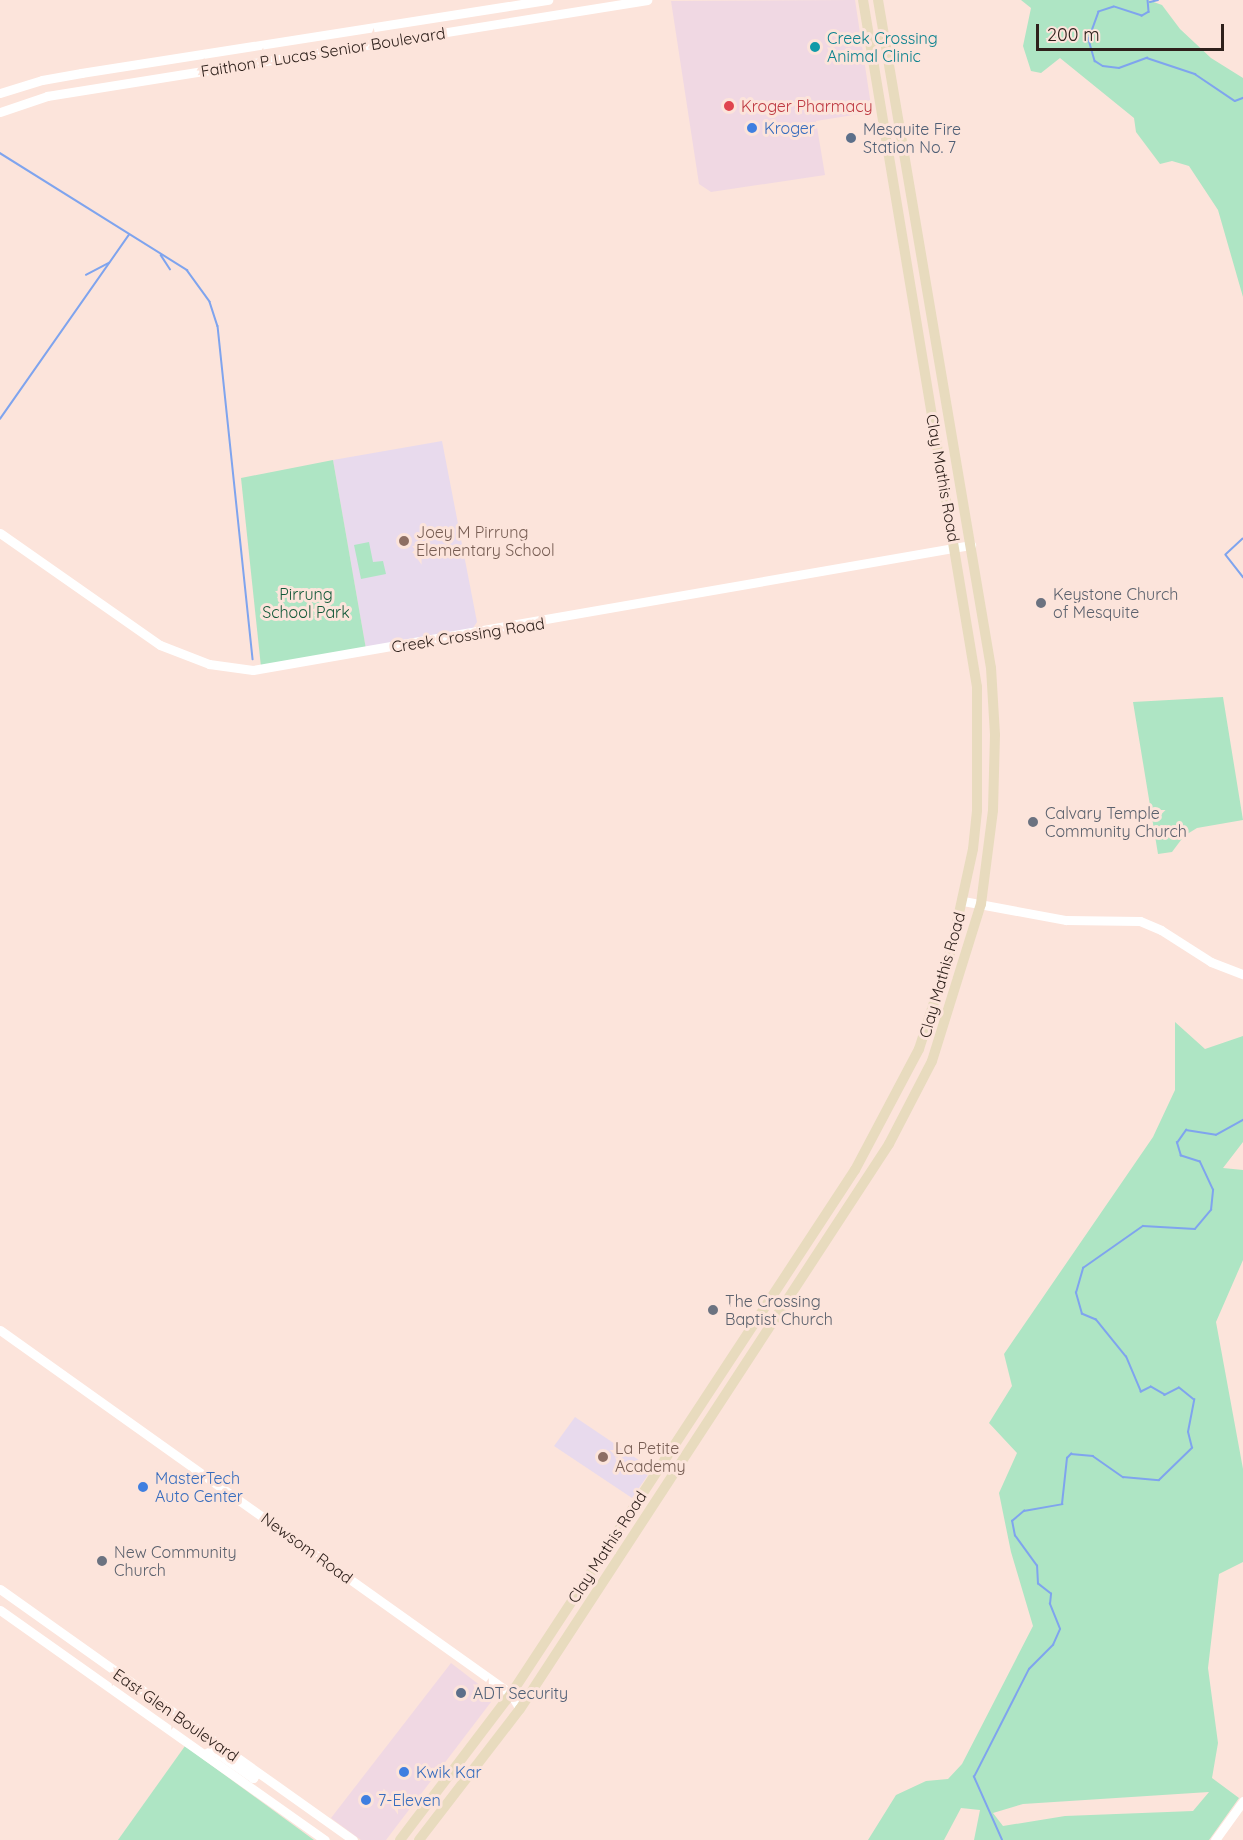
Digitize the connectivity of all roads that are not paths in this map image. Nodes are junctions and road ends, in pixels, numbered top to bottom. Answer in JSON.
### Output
{"nodes":[{"id":1,"x":548,"y":0,"type":"edge"},
{"id":2,"x":647,"y":0,"type":"edge"},
{"id":3,"x":863,"y":0,"type":"edge"},
{"id":4,"x":878,"y":0,"type":"edge"},
{"id":5,"x":888,"y":57,"type":"junction"},
{"id":6,"x":872,"y":59,"type":"junction"},
{"id":7,"x":0,"y":93,"type":"edge"},
{"id":8,"x":0,"y":112,"type":"edge"},
{"id":9,"x":899,"y":121,"type":"junction"},
{"id":10,"x":883,"y":124,"type":"junction"},
{"id":11,"x":928,"y":290,"type":"junction"},
{"id":12,"x":911,"y":293,"type":"junction"},
{"id":13,"x":0,"y":533,"type":"edge"},
{"id":14,"x":971,"y":545,"type":"junction"},
{"id":15,"x":955,"y":549,"type":"junction"},
{"id":16,"x":963,"y":901,"type":"junction"},
{"id":17,"x":981,"y":904,"type":"junction"},
{"id":18,"x":1243,"y":974,"type":"edge"},
{"id":19,"x":0,"y":1330,"type":"edge"},
{"id":20,"x":653,"y":1478,"type":"junction"},
{"id":21,"x":668,"y":1487,"type":"junction"},
{"id":22,"x":0,"y":1589,"type":"edge"},
{"id":23,"x":0,"y":1610,"type":"edge"},
{"id":24,"x":30,"y":1611,"type":"junction"},
{"id":25,"x":20,"y":1624,"type":"junction"},
{"id":26,"x":511,"y":1694,"type":"junction"},
{"id":27,"x":520,"y":1709,"type":"junction"},
{"id":28,"x":204,"y":1754,"type":"junction"},
{"id":29,"x":257,"y":1772,"type":"junction"},
{"id":30,"x":1243,"y":1801,"type":"edge"},
{"id":31,"x":325,"y":1840,"type":"edge"},
{"id":32,"x":353,"y":1840,"type":"edge"},
{"id":33,"x":400,"y":1840,"type":"edge"},
{"id":34,"x":419,"y":1840,"type":"edge"},
{"id":35,"x":1215,"y":1840,"type":"edge"}],
"edges":[{"from":1,"to":7,"type":"street","name":"Faithon P Lucas Senior Boulevard"},
{"from":2,"to":8,"type":"street","name":"Faithon P Lucas Senior Boulevard"},
{"from":3,"to":6,"type":"main road","name":"Clay Mathis Road"},
{"from":4,"to":5,"type":"main road","name":"Clay Mathis Road"},
{"from":5,"to":6,"type":"main road"},
{"from":5,"to":9,"type":"main road","name":"Clay Mathis Road"},
{"from":6,"to":10,"type":"main road","name":"Clay Mathis Road"},
{"from":9,"to":10,"type":"main road"},
{"from":9,"to":11,"type":"main road","name":"Clay Mathis Road"},
{"from":10,"to":12,"type":"main road","name":"Clay Mathis Road"},
{"from":11,"to":12,"type":"main road"},
{"from":11,"to":14,"type":"main road","name":"Clay Mathis Road"},
{"from":12,"to":15,"type":"main road","name":"Clay Mathis Road"},
{"from":13,"to":15,"type":"street","name":"Creek Crossing Road"},
{"from":14,"to":15,"type":"street","name":"Creek Crossing Road"},
{"from":14,"to":17,"type":"main road","name":"Clay Mathis Road"},
{"from":15,"to":16,"type":"main road","name":"Clay Mathis Road"},
{"from":16,"to":17,"type":"street"},
{"from":16,"to":20,"type":"main road","name":"Clay Mathis Road"},
{"from":17,"to":18,"type":"street"},
{"from":17,"to":21,"type":"main road","name":"Clay Mathis Road"},
{"from":19,"to":26,"type":"street","name":"Newsom Road"},
{"from":20,"to":21,"type":"main road"},
{"from":20,"to":26,"type":"main road","name":"Clay Mathis Road"},
{"from":21,"to":27,"type":"main road","name":"Clay Mathis Road"},
{"from":22,"to":24,"type":"street","name":"East Glen Boulevard"},
{"from":23,"to":25,"type":"street","name":"East Glen Boulevard"},
{"from":24,"to":25,"type":"street"},
{"from":24,"to":29,"type":"street","name":"East Glen Boulevard"},
{"from":25,"to":28,"type":"street","name":"East Glen Boulevard"},
{"from":26,"to":27,"type":"street","name":"Newsom Road"},
{"from":26,"to":33,"type":"main road","name":"Clay Mathis Road"},
{"from":27,"to":34,"type":"main road","name":"Clay Mathis Road"},
{"from":28,"to":29,"type":"street"},
{"from":28,"to":31,"type":"street","name":"East Glen Boulevard"},
{"from":29,"to":32,"type":"street","name":"East Glen Boulevard"},
{"from":30,"to":35,"type":"street"}]}
